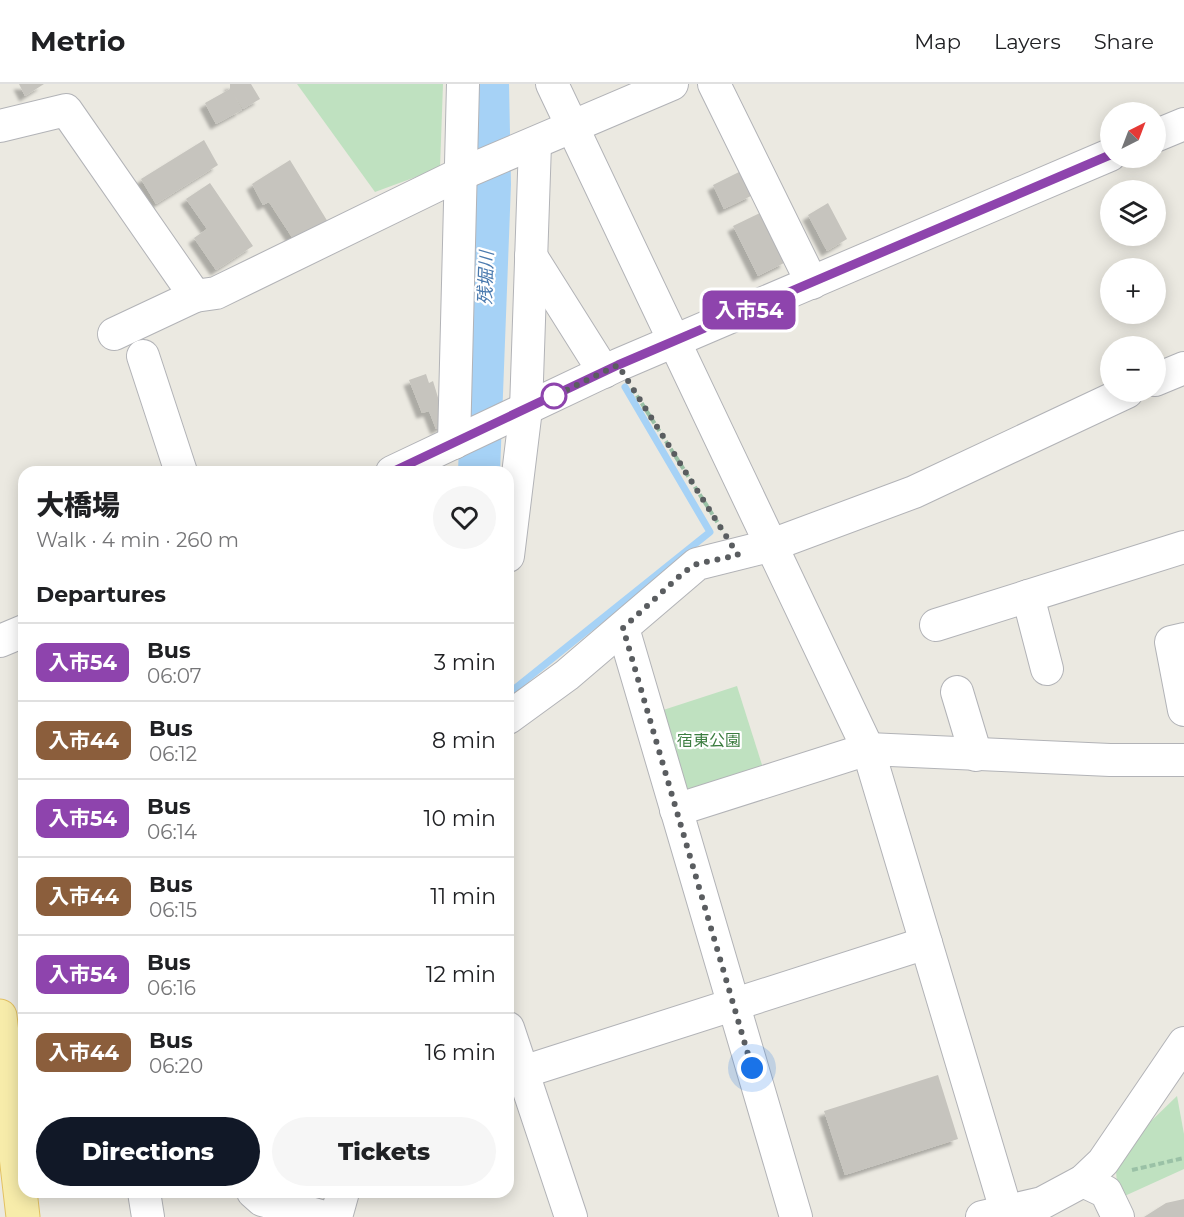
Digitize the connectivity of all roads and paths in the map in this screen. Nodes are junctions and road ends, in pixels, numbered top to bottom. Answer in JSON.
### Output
{"nodes":[{"id":1,"x":463,"y":84,"type":"edge"},
{"id":2,"x":552,"y":84,"type":"edge"},
{"id":3,"x":672,"y":84,"type":"edge"},
{"id":4,"x":714,"y":84,"type":"edge"},
{"id":5,"x":0,"y":126,"type":"edge"},
{"id":6,"x":573,"y":128,"type":"junction"},
{"id":7,"x":529,"y":146,"type":"junction"},
{"id":8,"x":1100,"y":159,"type":"edge"},
{"id":9,"x":469,"y":171,"type":"junction"},
{"id":10,"x":531,"y":256,"type":"junction"},
{"id":11,"x":812,"y":283,"type":"junction"},
{"id":12,"x":195,"y":296,"type":"junction"},
{"id":13,"x":114,"y":334,"type":"dead end"},
{"id":14,"x":673,"y":342,"type":"junction"},
{"id":15,"x":143,"y":356,"type":"dead end"},
{"id":16,"x":1184,"y":368,"type":"edge"},
{"id":17,"x":611,"y":369,"type":"junction"},
{"id":18,"x":1166,"y":375,"type":"edge"},
{"id":19,"x":1106,"y":402,"type":"edge"},
{"id":20,"x":520,"y":412,"type":"junction"},
{"id":21,"x":459,"y":441,"type":"junction"},
{"id":22,"x":179,"y":466,"type":"edge"},
{"id":23,"x":405,"y":466,"type":"edge"},
{"id":24,"x":514,"y":484,"type":"edge"},
{"id":25,"x":769,"y":546,"type":"junction"},
{"id":26,"x":1184,"y":547,"type":"edge"},
{"id":27,"x":738,"y":555,"type":"junction"},
{"id":28,"x":1028,"y":596,"type":"junction"},
{"id":29,"x":936,"y":625,"type":"dead end"},
{"id":30,"x":623,"y":628,"type":"junction"},
{"id":31,"x":18,"y":634,"type":"edge"},
{"id":32,"x":1184,"y":639,"type":"edge"},
{"id":33,"x":0,"y":641,"type":"edge"},
{"id":34,"x":1047,"y":669,"type":"dead end"},
{"id":35,"x":957,"y":692,"type":"dead end"},
{"id":36,"x":1184,"y":710,"type":"edge"},
{"id":37,"x":514,"y":714,"type":"edge"},
{"id":38,"x":868,"y":749,"type":"junction"},
{"id":39,"x":976,"y":754,"type":"junction"},
{"id":40,"x":1184,"y":760,"type":"edge"},
{"id":41,"x":676,"y":810,"type":"junction"},
{"id":42,"x":926,"y":943,"type":"junction"},
{"id":43,"x":734,"y":1005,"type":"junction"},
{"id":44,"x":0,"y":1016,"type":"edge"},
{"id":45,"x":1184,"y":1043,"type":"edge"},
{"id":46,"x":14,"y":1059,"type":"edge"},
{"id":47,"x":516,"y":1070,"type":"edge"},
{"id":48,"x":8,"y":1170,"type":"edge"},
{"id":49,"x":1083,"y":1181,"type":"junction"},
{"id":50,"x":145,"y":1198,"type":"edge"},
{"id":51,"x":342,"y":1198,"type":"edge"},
{"id":52,"x":263,"y":1201,"type":"edge"},
{"id":53,"x":999,"y":1215,"type":"edge"},
{"id":54,"x":23,"y":1217,"type":"edge"},
{"id":55,"x":148,"y":1217,"type":"edge"},
{"id":56,"x":324,"y":1217,"type":"edge"},
{"id":57,"x":337,"y":1217,"type":"edge"},
{"id":58,"x":349,"y":1217,"type":"edge"},
{"id":59,"x":571,"y":1217,"type":"edge"},
{"id":60,"x":796,"y":1217,"type":"edge"},
{"id":61,"x":1118,"y":1217,"type":"edge"}],
"edges":[{"from":1,"to":9,"type":"street"},
{"from":2,"to":6,"type":"street"},
{"from":3,"to":6,"type":"street"},
{"from":4,"to":11,"type":"street"},
{"from":5,"to":12,"type":"street"},
{"from":6,"to":7,"type":"street"},
{"from":6,"to":14,"type":"street"},
{"from":7,"to":9,"type":"street"},
{"from":7,"to":10,"type":"street"},
{"from":8,"to":11,"type":"street"},
{"from":9,"to":12,"type":"street"},
{"from":9,"to":21,"type":"street"},
{"from":10,"to":17,"type":"street"},
{"from":10,"to":20,"type":"street"},
{"from":11,"to":14,"type":"street"},
{"from":12,"to":13,"type":"street"},
{"from":14,"to":17,"type":"street"},
{"from":14,"to":25,"type":"street"},
{"from":15,"to":22,"type":"street"},
{"from":16,"to":18,"type":"street"},
{"from":17,"to":20,"type":"street"},
{"from":17,"to":27,"type":"path"},
{"from":19,"to":25,"type":"street"},
{"from":20,"to":21,"type":"street"},
{"from":20,"to":24,"type":"street"},
{"from":21,"to":23,"type":"street"},
{"from":25,"to":27,"type":"street"},
{"from":25,"to":38,"type":"street"},
{"from":26,"to":28,"type":"street"},
{"from":27,"to":30,"type":"street"},
{"from":28,"to":29,"type":"street"},
{"from":28,"to":34,"type":"street"},
{"from":30,"to":37,"type":"street"},
{"from":30,"to":41,"type":"street"},
{"from":31,"to":33,"type":"street"},
{"from":32,"to":36,"type":"street"},
{"from":35,"to":39,"type":"street"},
{"from":38,"to":39,"type":"street"},
{"from":38,"to":41,"type":"street"},
{"from":38,"to":42,"type":"street"},
{"from":39,"to":40,"type":"street"},
{"from":41,"to":43,"type":"street"},
{"from":42,"to":43,"type":"street"},
{"from":42,"to":53,"type":"street"},
{"from":43,"to":47,"type":"street"},
{"from":43,"to":60,"type":"street"},
{"from":44,"to":46,"type":"main road"},
{"from":45,"to":49,"type":"street"},
{"from":46,"to":48,"type":"main road"},
{"from":47,"to":59,"type":"street"},
{"from":48,"to":54,"type":"main road"},
{"from":49,"to":53,"type":"street"},
{"from":49,"to":61,"type":"street"},
{"from":50,"to":55,"type":"street"},
{"from":51,"to":57,"type":"street"},
{"from":52,"to":56,"type":"street"},
{"from":57,"to":58,"type":"street"}]}
